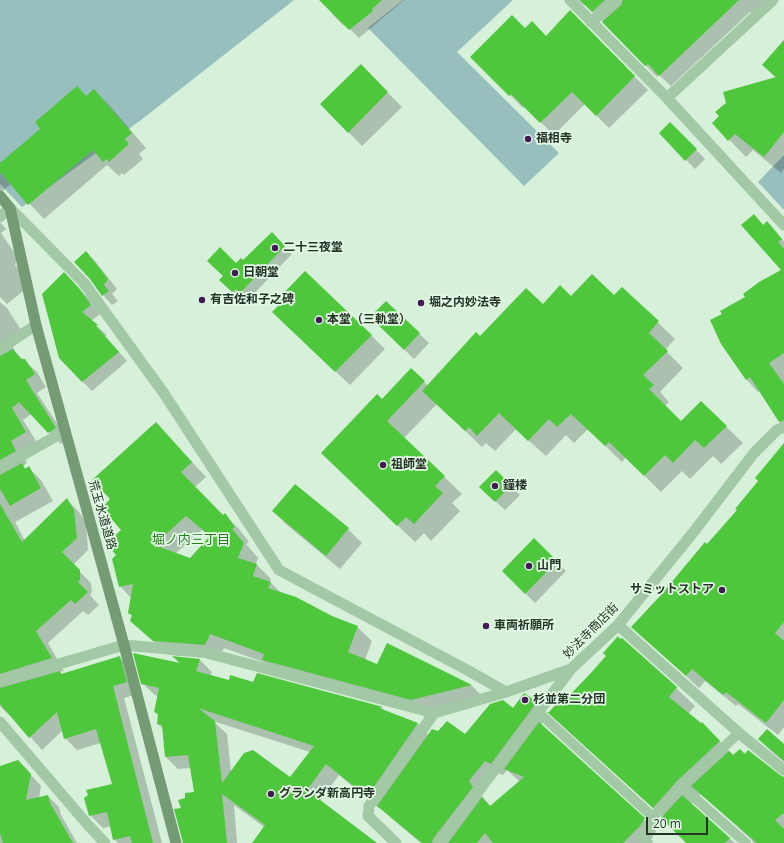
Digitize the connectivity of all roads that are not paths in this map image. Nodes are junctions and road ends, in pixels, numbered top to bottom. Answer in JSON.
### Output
{"nodes":[{"id":1,"x":570,"y":0,"type":"edge"},
{"id":2,"x":616,"y":0,"type":"edge"},
{"id":3,"x":773,"y":0,"type":"edge"},
{"id":4,"x":591,"y":22,"type":"junction"},
{"id":5,"x":667,"y":98,"type":"junction"},
{"id":6,"x":0,"y":196,"type":"edge"},
{"id":7,"x":10,"y":208,"type":"junction"},
{"id":8,"x":0,"y":217,"type":"edge"},
{"id":9,"x":784,"y":225,"type":"edge"},
{"id":10,"x":36,"y":325,"type":"junction"},
{"id":11,"x":0,"y":349,"type":"edge"},
{"id":12,"x":784,"y":427,"type":"edge"},
{"id":13,"x":65,"y":431,"type":"junction"},
{"id":14,"x":0,"y":468,"type":"edge"},
{"id":15,"x":618,"y":625,"type":"junction"},
{"id":16,"x":124,"y":645,"type":"junction"},
{"id":17,"x":571,"y":669,"type":"junction"},
{"id":18,"x":0,"y":681,"type":"edge"},
{"id":19,"x":506,"y":692,"type":"junction"},
{"id":20,"x":538,"y":712,"type":"junction"},
{"id":21,"x":434,"y":713,"type":"junction"},
{"id":22,"x":0,"y":722,"type":"edge"},
{"id":23,"x":739,"y":732,"type":"junction"},
{"id":24,"x":784,"y":770,"type":"edge"},
{"id":25,"x":681,"y":786,"type":"junction"},
{"id":26,"x":653,"y":817,"type":"junction"},
{"id":27,"x":642,"y":841,"type":"edge"},
{"id":28,"x":105,"y":843,"type":"edge"},
{"id":29,"x":176,"y":843,"type":"edge"},
{"id":30,"x":396,"y":843,"type":"edge"},
{"id":31,"x":439,"y":843,"type":"edge"},
{"id":32,"x":746,"y":843,"type":"edge"}],
"edges":[{"from":1,"to":4,"type":"street"},
{"from":2,"to":4,"type":"street"},
{"from":3,"to":5,"type":"street"},
{"from":4,"to":5,"type":"street"},
{"from":5,"to":9,"type":"street"},
{"from":6,"to":7,"type":"main road","name":"荒玉水道道路"},
{"from":7,"to":8,"type":"street"},
{"from":7,"to":10,"type":"main road","name":"荒玉水道道路"},
{"from":7,"to":19,"type":"street"},
{"from":10,"to":11,"type":"street"},
{"from":10,"to":13,"type":"main road","name":"荒玉水道道路"},
{"from":12,"to":15,"type":"street","name":"妙法寺商店街"},
{"from":13,"to":14,"type":"street"},
{"from":13,"to":16,"type":"main road","name":"荒玉水道道路"},
{"from":15,"to":17,"type":"street","name":"妙法寺商店街"},
{"from":15,"to":23,"type":"street"},
{"from":16,"to":18,"type":"street"},
{"from":16,"to":21,"type":"street"},
{"from":16,"to":29,"type":"main road","name":"荒玉水道道路"},
{"from":17,"to":19,"type":"street"},
{"from":17,"to":20,"type":"street","name":"妙法寺商店街"},
{"from":19,"to":21,"type":"street"},
{"from":20,"to":26,"type":"lane"},
{"from":20,"to":31,"type":"street","name":"妙法寺商店街"},
{"from":21,"to":30,"type":"street"},
{"from":22,"to":28,"type":"street"},
{"from":23,"to":24,"type":"street"},
{"from":23,"to":25,"type":"lane"},
{"from":25,"to":26,"type":"lane"},
{"from":25,"to":32,"type":"lane"},
{"from":26,"to":27,"type":"lane"}]}
